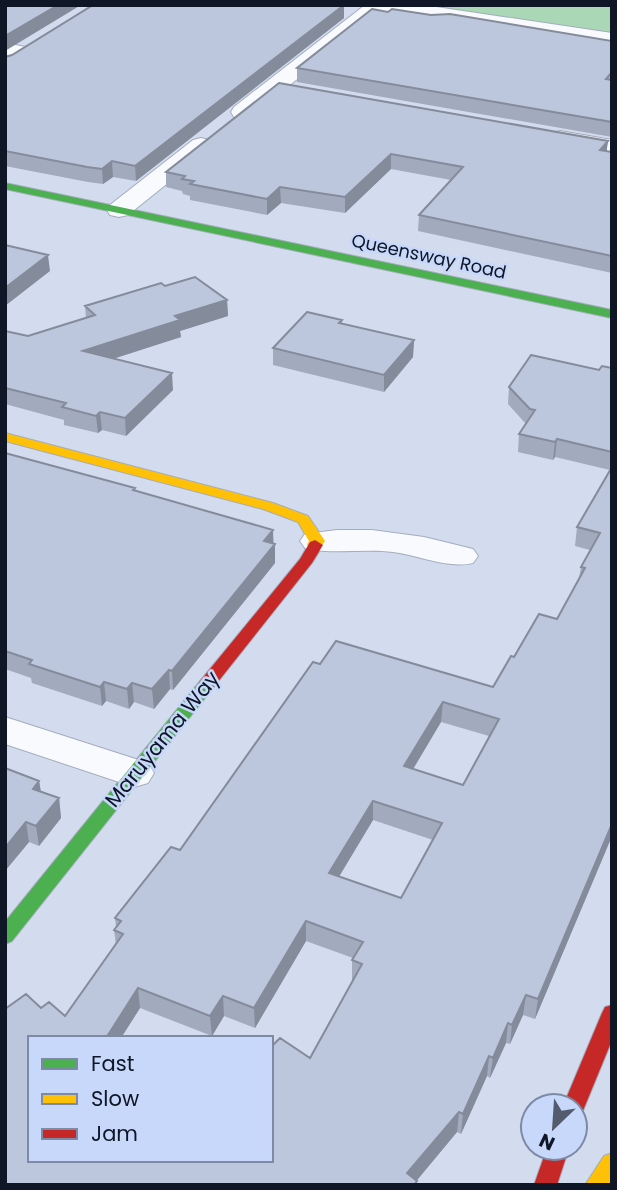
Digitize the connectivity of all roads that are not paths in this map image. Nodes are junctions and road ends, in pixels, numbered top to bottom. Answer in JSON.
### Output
{"nodes":[{"id":1,"x":377,"y":5,"type":"edge"},
{"id":2,"x":382,"y":5,"type":"edge"},
{"id":3,"x":612,"y":38,"type":"edge"},
{"id":4,"x":46,"y":39,"type":"edge"},
{"id":5,"x":14,"y":51,"type":"edge"},
{"id":6,"x":5,"y":63,"type":"edge"},
{"id":7,"x":274,"y":87,"type":"junction"},
{"id":8,"x":299,"y":92,"type":"edge"},
{"id":9,"x":543,"y":135,"type":"edge"},
{"id":10,"x":612,"y":147,"type":"edge"},
{"id":11,"x":5,"y":186,"type":"edge"},
{"id":12,"x":119,"y":210,"type":"junction"},
{"id":13,"x":307,"y":233,"type":"dead end"},
{"id":14,"x":239,"y":236,"type":"junction"},
{"id":15,"x":612,"y":314,"type":"edge"},
{"id":16,"x":5,"y":437,"type":"edge"},
{"id":17,"x":317,"y":541,"type":"junction"},
{"id":18,"x":461,"y":556,"type":"dead end"},
{"id":19,"x":5,"y":730,"type":"edge"},
{"id":20,"x":134,"y":773,"type":"junction"},
{"id":21,"x":5,"y":936,"type":"edge"},
{"id":22,"x":612,"y":1013,"type":"edge"},
{"id":23,"x":580,"y":1092,"type":"edge"},
{"id":24,"x":553,"y":1162,"type":"edge"},
{"id":25,"x":612,"y":1163,"type":"edge"},
{"id":26,"x":545,"y":1185,"type":"edge"},
{"id":27,"x":596,"y":1185,"type":"edge"}],
"edges":[{"from":1,"to":7,"type":"street"},
{"from":2,"to":3,"type":"street"},
{"from":4,"to":5,"type":"street"},
{"from":5,"to":6,"type":"street"},
{"from":7,"to":8,"type":"street"},
{"from":7,"to":12,"type":"street"},
{"from":9,"to":10,"type":"street"},
{"from":11,"to":12,"type":"street","name":"Queensway Road"},
{"from":12,"to":14,"type":"street","name":"Queensway Road"},
{"from":13,"to":14,"type":"street","name":"Queensway Road"},
{"from":14,"to":15,"type":"street","name":"Queensway Road"},
{"from":16,"to":17,"type":"street"},
{"from":17,"to":18,"type":"street"},
{"from":17,"to":20,"type":"street","name":"Maruyama Way"},
{"from":19,"to":20,"type":"street"},
{"from":20,"to":21,"type":"street","name":"Maruyama Way"},
{"from":22,"to":23,"type":"street"},
{"from":24,"to":26,"type":"street"},
{"from":25,"to":27,"type":"street"}]}
